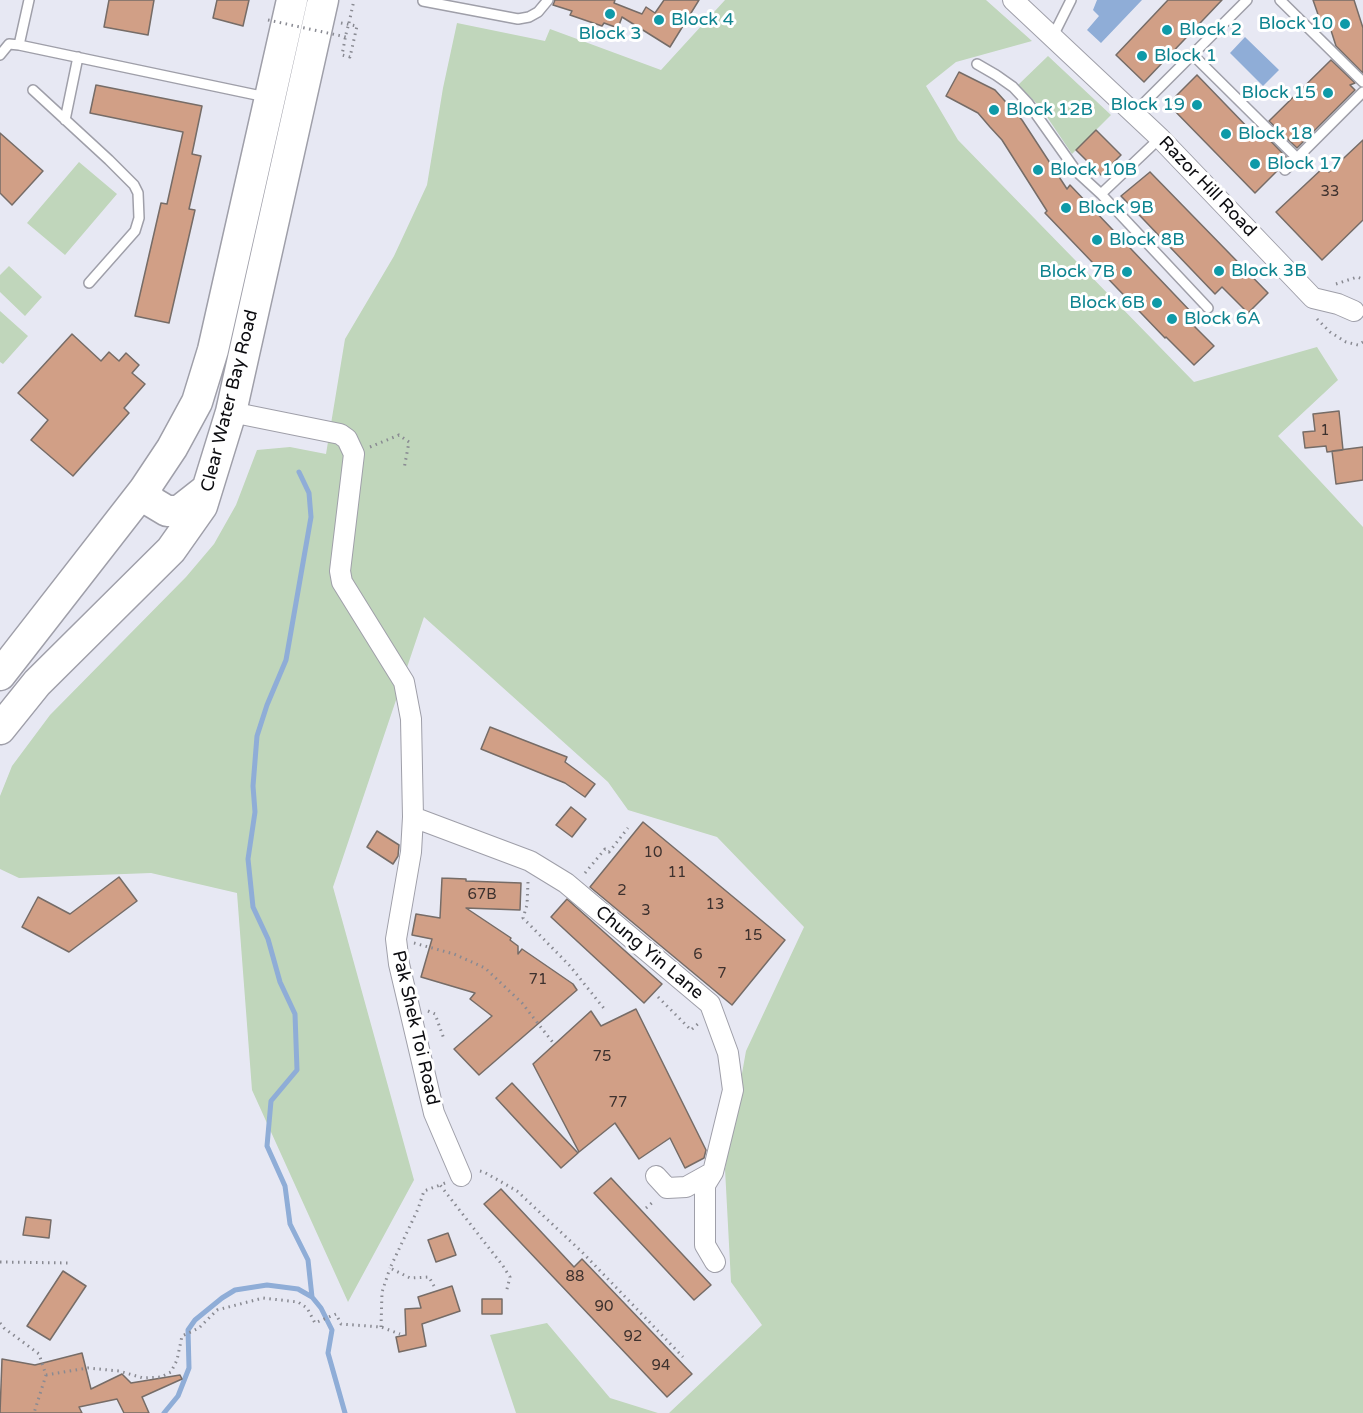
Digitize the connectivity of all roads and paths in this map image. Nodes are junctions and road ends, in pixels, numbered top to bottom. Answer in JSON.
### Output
{"nodes":[{"id":1,"x":29,"y":0,"type":"edge"},
{"id":2,"x":292,"y":0,"type":"edge"},
{"id":3,"x":354,"y":0,"type":"edge"},
{"id":4,"x":548,"y":0,"type":"edge"},
{"id":5,"x":1013,"y":0,"type":"edge"},
{"id":6,"x":1071,"y":0,"type":"edge"},
{"id":7,"x":1247,"y":0,"type":"edge"},
{"id":8,"x":1280,"y":0,"type":"edge"},
{"id":9,"x":423,"y":1,"type":"edge"},
{"id":10,"x":329,"y":11,"type":"edge"},
{"id":11,"x":268,"y":20,"type":"dead end"},
{"id":12,"x":1053,"y":36,"type":"junction"},
{"id":13,"x":346,"y":37,"type":"junction"},
{"id":14,"x":19,"y":45,"type":"junction"},
{"id":15,"x":0,"y":55,"type":"edge"},
{"id":16,"x":1192,"y":55,"type":"junction"},
{"id":17,"x":78,"y":57,"type":"junction"},
{"id":18,"x":977,"y":64,"type":"dead end"},
{"id":19,"x":1363,"y":82,"type":"edge"},
{"id":20,"x":33,"y":90,"type":"dead end"},
{"id":21,"x":1363,"y":92,"type":"edge"},
{"id":22,"x":271,"y":99,"type":"junction"},
{"id":23,"x":1134,"y":113,"type":"junction"},
{"id":24,"x":65,"y":120,"type":"junction"},
{"id":25,"x":1160,"y":138,"type":"junction"},
{"id":26,"x":1297,"y":158,"type":"junction"},
{"id":27,"x":1285,"y":170,"type":"dead end"},
{"id":28,"x":1101,"y":194,"type":"junction"},
{"id":29,"x":89,"y":283,"type":"dead end"},
{"id":30,"x":1208,"y":308,"type":"dead end"},
{"id":31,"x":1358,"y":313,"type":"edge"},
{"id":32,"x":231,"y":412,"type":"junction"},
{"id":33,"x":354,"y":454,"type":"junction"},
{"id":34,"x":404,"y":469,"type":"dead end"},
{"id":35,"x":210,"y":488,"type":"junction"},
{"id":36,"x":144,"y":490,"type":"junction"},
{"id":37,"x":0,"y":675,"type":"edge"},
{"id":38,"x":0,"y":729,"type":"edge"},
{"id":39,"x":413,"y":817,"type":"junction"},
{"id":40,"x":628,"y":828,"type":"dead end"},
{"id":41,"x":528,"y":884,"type":"dead end"},
{"id":42,"x":572,"y":888,"type":"junction"},
{"id":43,"x":396,"y":939,"type":"junction"},
{"id":44,"x":658,"y":997,"type":"dead end"},
{"id":45,"x":606,"y":1011,"type":"dead end"},
{"id":46,"x":691,"y":1030,"type":"dead end"},
{"id":47,"x":554,"y":1044,"type":"dead end"},
{"id":48,"x":459,"y":1172,"type":"junction"},
{"id":49,"x":713,"y":1172,"type":"junction"},
{"id":50,"x":656,"y":1176,"type":"dead end"},
{"id":51,"x":440,"y":1185,"type":"junction"},
{"id":52,"x":0,"y":1262,"type":"edge"},
{"id":53,"x":715,"y":1262,"type":"dead end"},
{"id":54,"x":69,"y":1263,"type":"dead end"},
{"id":55,"x":390,"y":1268,"type":"junction"},
{"id":56,"x":434,"y":1286,"type":"dead end"},
{"id":57,"x":506,"y":1293,"type":"dead end"},
{"id":58,"x":0,"y":1323,"type":"edge"},
{"id":59,"x":381,"y":1327,"type":"junction"},
{"id":60,"x":400,"y":1334,"type":"dead end"},
{"id":61,"x":683,"y":1357,"type":"dead end"},
{"id":62,"x":46,"y":1375,"type":"junction"},
{"id":63,"x":34,"y":1413,"type":"edge"}],
"edges":[{"from":1,"to":14,"type":"lane"},
{"from":2,"to":22,"type":"main road","name":"Clear Water Bay Road"},
{"from":3,"to":13,"type":"path","bridge":true},
{"from":4,"to":9,"type":"lane"},
{"from":5,"to":12,"type":"street","name":"Razor Hill Road"},
{"from":6,"to":12,"type":"lane"},
{"from":7,"to":16,"type":"lane"},
{"from":8,"to":19,"type":"lane"},
{"from":10,"to":13,"type":"path"},
{"from":10,"to":32,"type":"main road","name":"Clear Water Bay Road"},
{"from":11,"to":13,"type":"path","bridge":true},
{"from":12,"to":23,"type":"street","name":"Razor Hill Road"},
{"from":14,"to":15,"type":"lane"},
{"from":14,"to":17,"type":"lane"},
{"from":16,"to":23,"type":"lane"},
{"from":16,"to":26,"type":"lane"},
{"from":17,"to":22,"type":"lane"},
{"from":17,"to":24,"type":"lane"},
{"from":18,"to":28,"type":"lane"},
{"from":20,"to":24,"type":"lane"},
{"from":21,"to":26,"type":"lane"},
{"from":22,"to":36,"type":"main road","name":"Clear Water Bay Road"},
{"from":23,"to":25,"type":"street","name":"Razor Hill Road"},
{"from":24,"to":29,"type":"lane"},
{"from":25,"to":28,"type":"lane"},
{"from":25,"to":31,"type":"street","name":"Razor Hill Road"},
{"from":26,"to":27,"type":"lane"},
{"from":28,"to":30,"type":"lane"},
{"from":32,"to":33,"type":"street"},
{"from":32,"to":35,"type":"main road","name":"Clear Water Bay Road"},
{"from":33,"to":34,"type":"path"},
{"from":33,"to":39,"type":"street","name":"Pak Shek Toi Road"},
{"from":35,"to":36,"type":"main road"},
{"from":35,"to":38,"type":"main road","name":"Clear Water Bay Road"},
{"from":36,"to":37,"type":"main road","name":"Clear Water Bay Road"},
{"from":39,"to":42,"type":"street","name":"Chung Yin Lane"},
{"from":39,"to":43,"type":"street","name":"Pak Shek Toi Road"},
{"from":40,"to":42,"type":"path"},
{"from":41,"to":45,"type":"path"},
{"from":42,"to":49,"type":"street","name":"Chung Yin Lane"},
{"from":43,"to":47,"type":"path"},
{"from":43,"to":48,"type":"street","name":"Pak Shek Toi Road"},
{"from":44,"to":46,"type":"path"},
{"from":48,"to":51,"type":"path"},
{"from":48,"to":61,"type":"path"},
{"from":49,"to":50,"type":"street"},
{"from":49,"to":53,"type":"street","name":"Chung Yin Lane"},
{"from":51,"to":55,"type":"path"},
{"from":51,"to":57,"type":"path"},
{"from":52,"to":54,"type":"path"},
{"from":55,"to":56,"type":"path"},
{"from":55,"to":59,"type":"path"},
{"from":58,"to":62,"type":"path"},
{"from":59,"to":60,"type":"path"},
{"from":59,"to":62,"type":"path"},
{"from":62,"to":63,"type":"path"}]}
